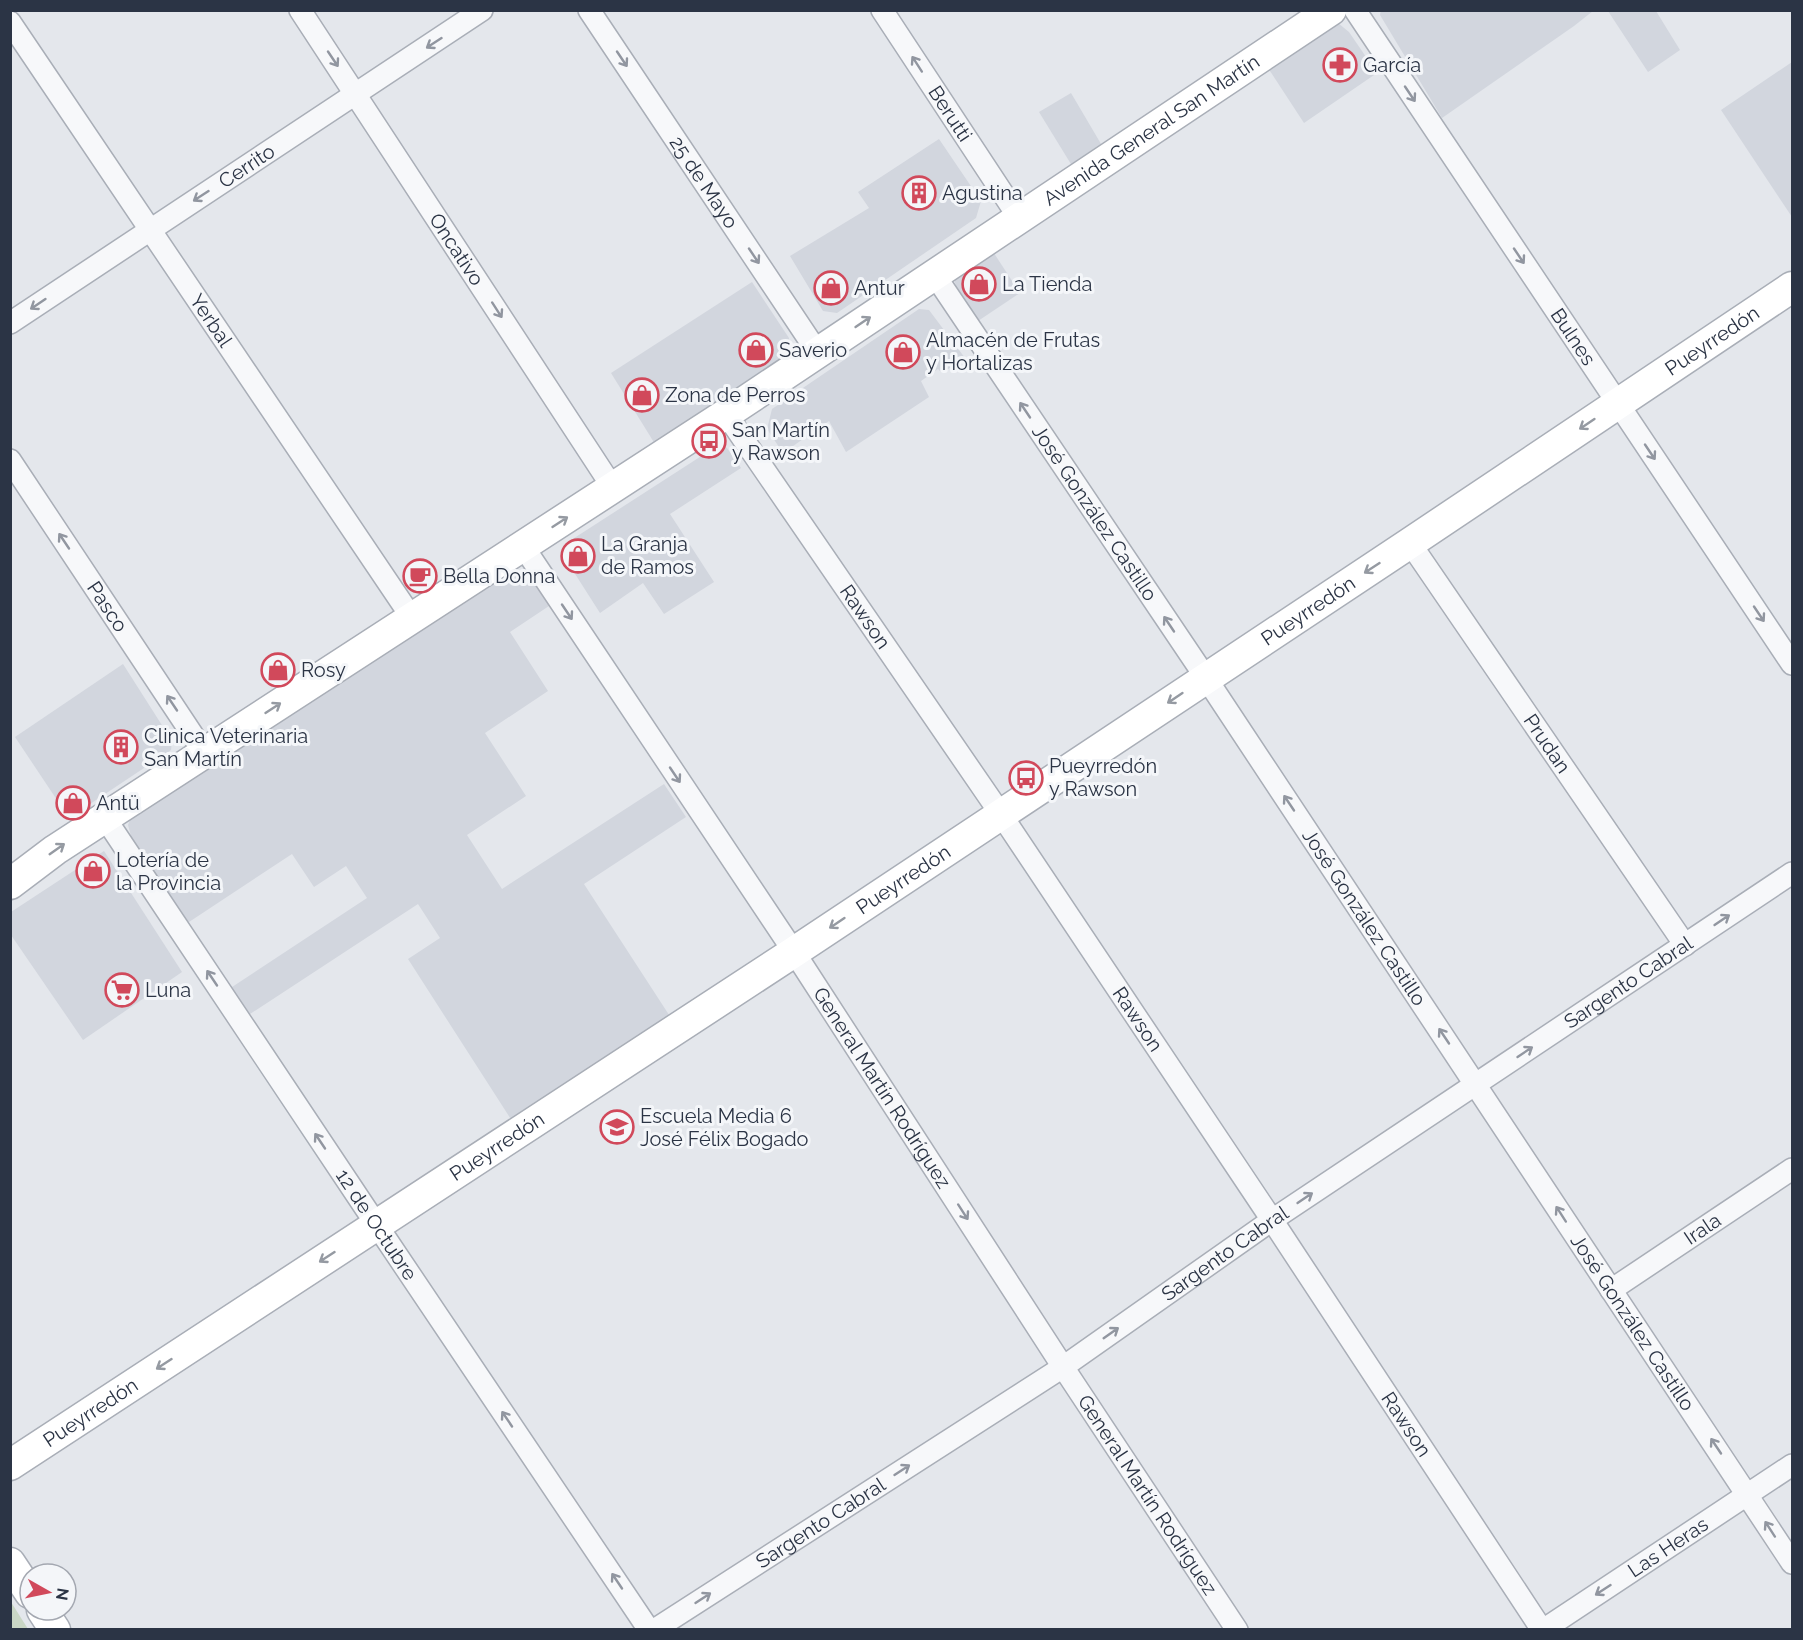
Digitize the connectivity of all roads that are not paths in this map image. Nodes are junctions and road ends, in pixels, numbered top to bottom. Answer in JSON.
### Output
{"nodes":[{"id":1,"x":300,"y":10,"type":"edge"},
{"id":2,"x":482,"y":10,"type":"edge"},
{"id":3,"x":589,"y":10,"type":"edge"},
{"id":4,"x":882,"y":10,"type":"edge"},
{"id":5,"x":1331,"y":10,"type":"edge"},
{"id":6,"x":1355,"y":10,"type":"edge"},
{"id":7,"x":10,"y":22,"type":"edge"},
{"id":8,"x":356,"y":93,"type":"junction"},
{"id":9,"x":1018,"y":218,"type":"junction"},
{"id":10,"x":151,"y":229,"type":"junction"},
{"id":11,"x":934,"y":274,"type":"junction"},
{"id":12,"x":1792,"y":287,"type":"edge"},
{"id":13,"x":10,"y":323,"type":"edge"},
{"id":14,"x":818,"y":353,"type":"junction"},
{"id":15,"x":1617,"y":403,"type":"junction"},
{"id":16,"x":726,"y":414,"type":"junction"},
{"id":17,"x":10,"y":460,"type":"edge"},
{"id":18,"x":613,"y":488,"type":"junction"},
{"id":19,"x":1410,"y":543,"type":"junction"},
{"id":20,"x":523,"y":546,"type":"junction"},
{"id":21,"x":412,"y":618,"type":"junction"},
{"id":22,"x":1792,"y":664,"type":"edge"},
{"id":23,"x":1206,"y":678,"type":"junction"},
{"id":24,"x":204,"y":752,"type":"junction"},
{"id":25,"x":1000,"y":813,"type":"junction"},
{"id":26,"x":105,"y":818,"type":"junction"},
{"id":27,"x":1792,"y":873,"type":"edge"},
{"id":28,"x":10,"y":884,"type":"edge"},
{"id":29,"x":1684,"y":945,"type":"junction"},
{"id":30,"x":794,"y":952,"type":"junction"},
{"id":31,"x":1476,"y":1084,"type":"junction"},
{"id":32,"x":1792,"y":1169,"type":"edge"},
{"id":33,"x":1272,"y":1220,"type":"junction"},
{"id":34,"x":376,"y":1224,"type":"junction"},
{"id":35,"x":1611,"y":1290,"type":"junction"},
{"id":36,"x":1063,"y":1367,"type":"junction"},
{"id":37,"x":1792,"y":1465,"type":"edge"},
{"id":38,"x":10,"y":1466,"type":"edge"},
{"id":39,"x":1748,"y":1495,"type":"junction"},
{"id":40,"x":1792,"y":1563,"type":"edge"},
{"id":41,"x":651,"y":1629,"type":"edge"},
{"id":42,"x":1237,"y":1629,"type":"edge"},
{"id":43,"x":1542,"y":1629,"type":"edge"}],
"edges":[{"from":1,"to":8,"type":"street","name":"Oncativo","one_way":true},
{"from":2,"to":8,"type":"street","name":"Cerrito","one_way":true},
{"from":3,"to":14,"type":"street","name":"25 de Mayo","one_way":true},
{"from":9,"to":4,"type":"street","name":"Berutti","one_way":true},
{"from":5,"to":9,"type":"street","name":"Avenida General San Martín"},
{"from":6,"to":15,"type":"street","name":"Bulnes","one_way":true},
{"from":7,"to":10,"type":"street","name":"Yerbal"},
{"from":8,"to":10,"type":"street","name":"Cerrito","one_way":true},
{"from":8,"to":18,"type":"street","name":"Oncativo","one_way":true},
{"from":9,"to":11,"type":"street","name":"Avenida General San Martín"},
{"from":10,"to":13,"type":"street","name":"Cerrito","one_way":true},
{"from":10,"to":21,"type":"street","name":"Yerbal"},
{"from":14,"to":11,"type":"street","name":"Avenida General San Martín","one_way":true},
{"from":23,"to":11,"type":"street","name":"José González Castillo","one_way":true},
{"from":12,"to":15,"type":"street","name":"Pueyrredón"},
{"from":14,"to":16,"type":"street","name":"Avenida General San Martín"},
{"from":15,"to":19,"type":"street","name":"Pueyrredón","one_way":true},
{"from":15,"to":22,"type":"street","name":"Bulnes","one_way":true},
{"from":16,"to":18,"type":"street","name":"Avenida General San Martín"},
{"from":16,"to":25,"type":"street","name":"Rawson"},
{"from":24,"to":17,"type":"street","name":"Pasco","one_way":true},
{"from":20,"to":18,"type":"street","name":"Avenida General San Martín","one_way":true},
{"from":19,"to":23,"type":"street","name":"Pueyrredón","one_way":true},
{"from":19,"to":29,"type":"street","name":"Prudan"},
{"from":20,"to":21,"type":"street","name":"Avenida General San Martín"},
{"from":20,"to":30,"type":"street","name":"General Martín Rodríguez","one_way":true},
{"from":24,"to":21,"type":"street","name":"Avenida General San Martín","one_way":true},
{"from":23,"to":25,"type":"street","name":"Pueyrredón","one_way":true},
{"from":31,"to":23,"type":"street","name":"José González Castillo","one_way":true},
{"from":24,"to":26,"type":"street","name":"Avenida General San Martín"},
{"from":25,"to":30,"type":"street","name":"Pueyrredón","one_way":true},
{"from":25,"to":33,"type":"street","name":"Rawson"},
{"from":28,"to":26,"type":"street","name":"Avenida General San Martín","one_way":true},
{"from":34,"to":26,"type":"street","name":"12 de Octubre","one_way":true},
{"from":29,"to":27,"type":"street","name":"Sargento Cabral","one_way":true},
{"from":31,"to":29,"type":"street","name":"Sargento Cabral","one_way":true},
{"from":30,"to":34,"type":"street","name":"Pueyrredón"},
{"from":30,"to":36,"type":"street","name":"General Martín Rodríguez","one_way":true},
{"from":33,"to":31,"type":"street","name":"Sargento Cabral","one_way":true},
{"from":35,"to":31,"type":"street","name":"José González Castillo","one_way":true},
{"from":32,"to":35,"type":"street","name":"Irala"},
{"from":36,"to":33,"type":"street","name":"Sargento Cabral","one_way":true},
{"from":33,"to":43,"type":"street","name":"Rawson"},
{"from":34,"to":38,"type":"street","name":"Pueyrredón","one_way":true},
{"from":41,"to":34,"type":"street","name":"12 de Octubre","one_way":true},
{"from":39,"to":35,"type":"street","name":"José González Castillo","one_way":true},
{"from":41,"to":36,"type":"street","name":"Sargento Cabral","one_way":true},
{"from":36,"to":42,"type":"street","name":"General Martín Rodríguez"},
{"from":37,"to":39,"type":"street","name":"Las Heras"},
{"from":40,"to":39,"type":"street","name":"José González Castillo","one_way":true},
{"from":39,"to":43,"type":"street","name":"Las Heras","one_way":true}]}
